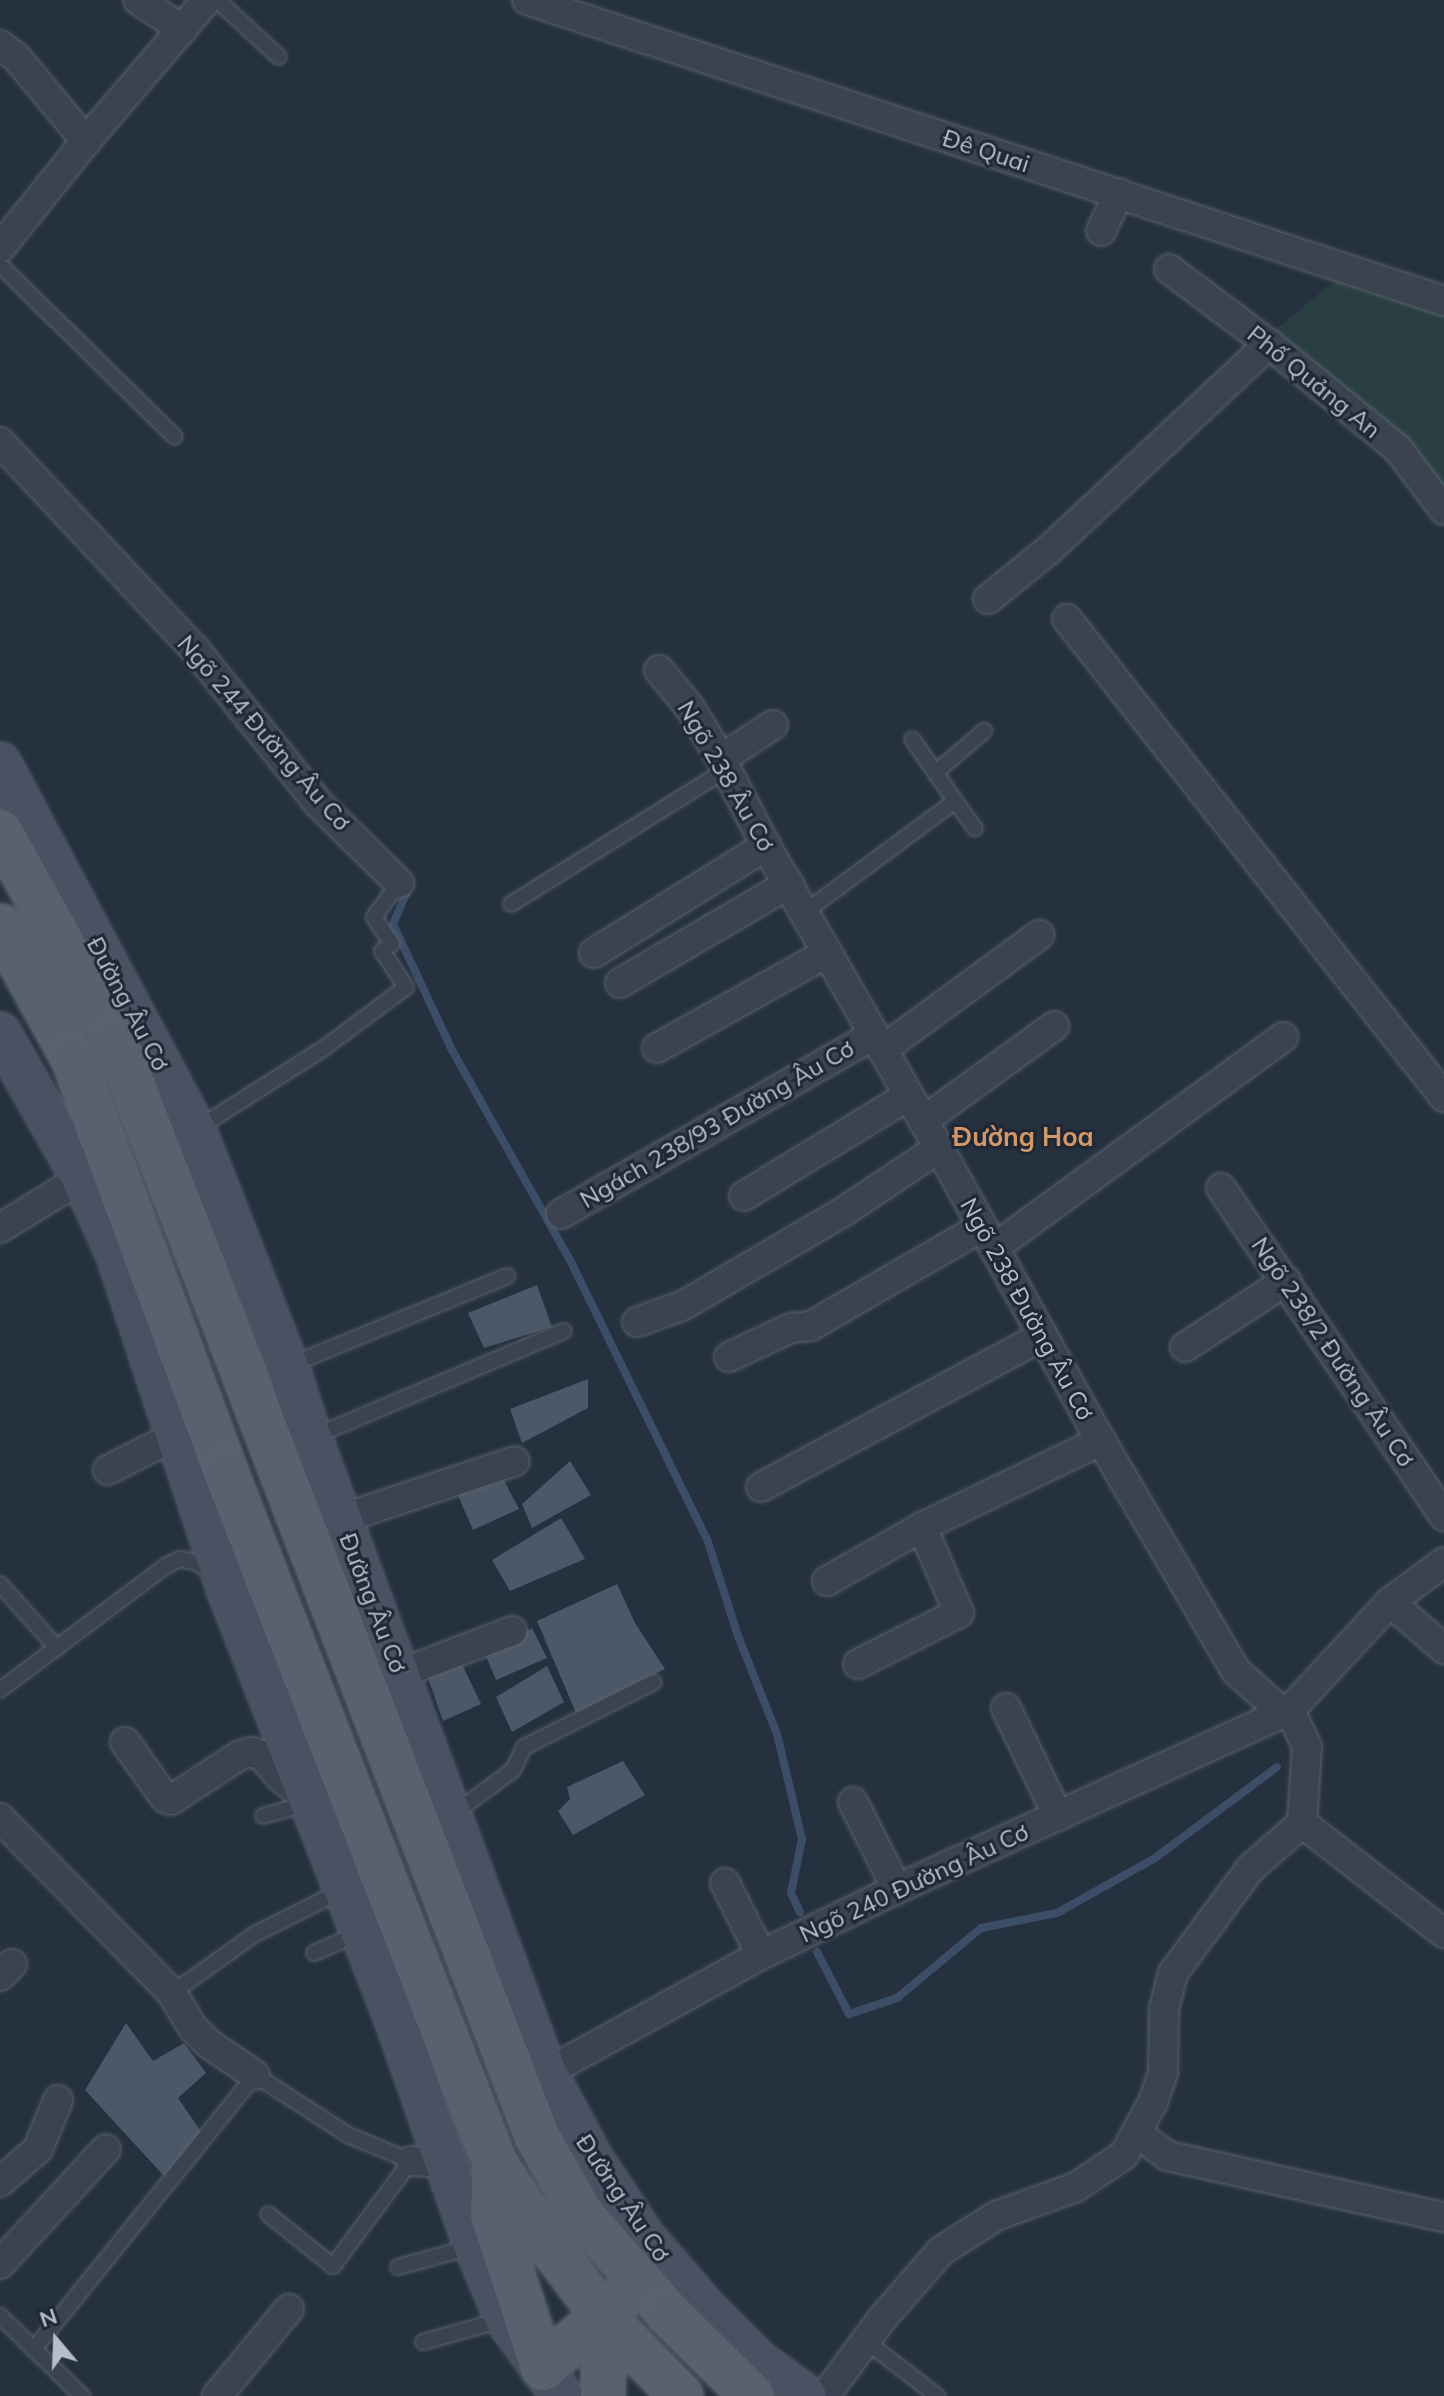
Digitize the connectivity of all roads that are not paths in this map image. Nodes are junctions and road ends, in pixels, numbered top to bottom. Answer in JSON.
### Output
{"nodes":[{"id":1,"x":138,"y":0,"type":"edge"},
{"id":2,"x":207,"y":0,"type":"edge"},
{"id":3,"x":217,"y":0,"type":"edge"},
{"id":4,"x":527,"y":0,"type":"edge"},
{"id":5,"x":182,"y":29,"type":"junction"},
{"id":6,"x":0,"y":45,"type":"edge"},
{"id":7,"x":279,"y":57,"type":"dead end"},
{"id":8,"x":86,"y":141,"type":"junction"},
{"id":9,"x":1119,"y":193,"type":"junction"},
{"id":10,"x":1101,"y":231,"type":"dead end"},
{"id":11,"x":0,"y":248,"type":"edge"},
{"id":12,"x":0,"y":265,"type":"edge"},
{"id":13,"x":1169,"y":269,"type":"dead end"},
{"id":14,"x":1444,"y":301,"type":"edge"},
{"id":15,"x":1269,"y":344,"type":"junction"},
{"id":16,"x":175,"y":437,"type":"dead end"},
{"id":17,"x":0,"y":442,"type":"edge"},
{"id":18,"x":1444,"y":510,"type":"edge"},
{"id":19,"x":988,"y":599,"type":"dead end"},
{"id":20,"x":1067,"y":619,"type":"dead end"},
{"id":21,"x":659,"y":670,"type":"dead end"},
{"id":22,"x":773,"y":725,"type":"dead end"},
{"id":23,"x":984,"y":731,"type":"dead end"},
{"id":24,"x":912,"y":739,"type":"dead end"},
{"id":25,"x":0,"y":763,"type":"edge"},
{"id":26,"x":724,"y":764,"type":"junction"},
{"id":27,"x":935,"y":773,"type":"junction"},
{"id":28,"x":955,"y":801,"type":"junction"},
{"id":29,"x":975,"y":829,"type":"dead end"},
{"id":30,"x":0,"y":832,"type":"edge"},
{"id":31,"x":766,"y":846,"type":"junction"},
{"id":32,"x":399,"y":883,"type":"joint"},
{"id":33,"x":789,"y":884,"type":"junction"},
{"id":34,"x":511,"y":904,"type":"dead end"},
{"id":35,"x":805,"y":912,"type":"junction"},
{"id":36,"x":0,"y":926,"type":"edge"},
{"id":37,"x":1039,"y":935,"type":"dead end"},
{"id":38,"x":594,"y":953,"type":"dead end"},
{"id":39,"x":827,"y":953,"type":"junction"},
{"id":40,"x":0,"y":980,"type":"edge"},
{"id":41,"x":620,"y":983,"type":"dead end"},
{"id":42,"x":1054,"y":1026,"type":"dead end"},
{"id":43,"x":1283,"y":1037,"type":"dead end"},
{"id":44,"x":878,"y":1042,"type":"junction"},
{"id":45,"x":657,"y":1048,"type":"dead end"},
{"id":46,"x":5,"y":1055,"type":"edge"},
{"id":47,"x":73,"y":1058,"type":"junction"},
{"id":48,"x":908,"y":1096,"type":"junction"},
{"id":49,"x":1444,"y":1097,"type":"edge"},
{"id":50,"x":923,"y":1121,"type":"junction"},
{"id":51,"x":195,"y":1130,"type":"junction"},
{"id":52,"x":939,"y":1148,"type":"junction"},
{"id":53,"x":82,"y":1178,"type":"junction"},
{"id":54,"x":1221,"y":1188,"type":"dead end"},
{"id":55,"x":744,"y":1196,"type":"dead end"},
{"id":56,"x":561,"y":1214,"type":"dead end"},
{"id":57,"x":0,"y":1228,"type":"edge"},
{"id":58,"x":988,"y":1238,"type":"junction"},
{"id":59,"x":507,"y":1276,"type":"dead end"},
{"id":60,"x":1286,"y":1281,"type":"junction"},
{"id":61,"x":637,"y":1322,"type":"dead end"},
{"id":62,"x":564,"y":1331,"type":"dead end"},
{"id":63,"x":1043,"y":1336,"type":"junction"},
{"id":64,"x":1185,"y":1347,"type":"dead end"},
{"id":65,"x":729,"y":1357,"type":"dead end"},
{"id":66,"x":288,"y":1367,"type":"junction"},
{"id":67,"x":177,"y":1435,"type":"junction"},
{"id":68,"x":1101,"y":1441,"type":"junction"},
{"id":69,"x":292,"y":1445,"type":"junction"},
{"id":70,"x":515,"y":1461,"type":"dead end"},
{"id":71,"x":225,"y":1469,"type":"junction"},
{"id":72,"x":108,"y":1470,"type":"dead end"},
{"id":73,"x":761,"y":1487,"type":"dead end"},
{"id":74,"x":1444,"y":1516,"type":"edge"},
{"id":75,"x":341,"y":1519,"type":"junction"},
{"id":76,"x":922,"y":1527,"type":"junction"},
{"id":77,"x":1444,"y":1562,"type":"edge"},
{"id":78,"x":827,"y":1581,"type":"dead end"},
{"id":79,"x":0,"y":1584,"type":"edge"},
{"id":80,"x":226,"y":1585,"type":"junction"},
{"id":81,"x":1390,"y":1602,"type":"junction"},
{"id":82,"x":512,"y":1631,"type":"dead end"},
{"id":83,"x":57,"y":1648,"type":"junction"},
{"id":84,"x":1444,"y":1649,"type":"edge"},
{"id":85,"x":858,"y":1664,"type":"dead end"},
{"id":86,"x":399,"y":1674,"type":"junction"},
{"id":87,"x":654,"y":1682,"type":"dead end"},
{"id":88,"x":0,"y":1690,"type":"edge"},
{"id":89,"x":1006,"y":1708,"type":"dead end"},
{"id":90,"x":1290,"y":1710,"type":"junction"},
{"id":91,"x":125,"y":1742,"type":"dead end"},
{"id":92,"x":853,"y":1802,"type":"dead end"},
{"id":93,"x":312,"y":1803,"type":"junction"},
{"id":94,"x":452,"y":1815,"type":"junction"},
{"id":95,"x":263,"y":1816,"type":"dead end"},
{"id":96,"x":1058,"y":1816,"type":"junction"},
{"id":97,"x":0,"y":1818,"type":"edge"},
{"id":98,"x":1302,"y":1823,"type":"junction"},
{"id":99,"x":725,"y":1883,"type":"dead end"},
{"id":100,"x":343,"y":1889,"type":"junction"},
{"id":101,"x":897,"y":1889,"type":"junction"},
{"id":102,"x":360,"y":1932,"type":"junction"},
{"id":103,"x":1444,"y":1933,"type":"edge"},
{"id":104,"x":314,"y":1953,"type":"dead end"},
{"id":105,"x":761,"y":1955,"type":"junction"},
{"id":106,"x":172,"y":1993,"type":"junction"},
{"id":107,"x":546,"y":2073,"type":"junction"},
{"id":108,"x":255,"y":2075,"type":"junction"},
{"id":109,"x":58,"y":2100,"type":"dead end"},
{"id":110,"x":1137,"y":2133,"type":"junction"},
{"id":111,"x":106,"y":2149,"type":"dead end"},
{"id":112,"x":430,"y":2162,"type":"junction"},
{"id":113,"x":495,"y":2163,"type":"junction"},
{"id":114,"x":0,"y":2182,"type":"edge"},
{"id":115,"x":268,"y":2214,"type":"dead end"},
{"id":116,"x":1444,"y":2217,"type":"edge"},
{"id":117,"x":475,"y":2246,"type":"junction"},
{"id":118,"x":0,"y":2264,"type":"edge"},
{"id":119,"x":398,"y":2267,"type":"dead end"},
{"id":120,"x":639,"y":2281,"type":"junction"},
{"id":121,"x":289,"y":2309,"type":"dead end"},
{"id":122,"x":0,"y":2316,"type":"edge"},
{"id":123,"x":604,"y":2317,"type":"junction"},
{"id":124,"x":506,"y":2319,"type":"junction"},
{"id":125,"x":866,"y":2341,"type":"junction"},
{"id":126,"x":423,"y":2342,"type":"dead end"},
{"id":127,"x":34,"y":2349,"type":"junction"},
{"id":128,"x":553,"y":2382,"type":"edge"},
{"id":129,"x":82,"y":2396,"type":"edge"},
{"id":130,"x":217,"y":2396,"type":"edge"},
{"id":131,"x":603,"y":2396,"type":"edge"},
{"id":132,"x":681,"y":2396,"type":"edge"},
{"id":133,"x":752,"y":2396,"type":"edge"},
{"id":134,"x":806,"y":2396,"type":"edge"},
{"id":135,"x":825,"y":2396,"type":"edge"},
{"id":136,"x":937,"y":2396,"type":"edge"}],
"edges":[{"from":1,"to":5,"type":"street"},
{"from":2,"to":5,"type":"street"},
{"from":3,"to":7,"type":"lane"},
{"from":4,"to":9,"type":"street","name":"Đê Quai"},
{"from":5,"to":8,"type":"street"},
{"from":6,"to":8,"type":"street"},
{"from":8,"to":11,"type":"street"},
{"from":9,"to":10,"type":"street"},
{"from":9,"to":14,"type":"street","name":"Đê Quai"},
{"from":12,"to":16,"type":"lane"},
{"from":13,"to":15,"type":"street","name":"Phố Quảng An"},
{"from":15,"to":18,"type":"street","name":"Phố Quảng An"},
{"from":15,"to":19,"type":"street"},
{"from":17,"to":32,"type":"street","name":"Ngõ 244 Đường Âu Cơ"},
{"from":20,"to":49,"type":"street"},
{"from":21,"to":26,"type":"street","name":"Ngõ 238 Âu Cơ"},
{"from":22,"to":26,"type":"street"},
{"from":23,"to":27,"type":"lane"},
{"from":24,"to":27,"type":"lane"},
{"from":25,"to":51,"type":"street","name":"Đường Âu Cơ"},
{"from":26,"to":31,"type":"street","name":"Ngõ 238 Âu Cơ"},
{"from":26,"to":34,"type":"lane"},
{"from":27,"to":28,"type":"lane"},
{"from":28,"to":29,"type":"lane"},
{"from":28,"to":35,"type":"lane"},
{"from":30,"to":69,"type":"main road","name":"Đường Âu Cơ"},
{"from":31,"to":33,"type":"street","name":"Ngõ 238 Âu Cơ"},
{"from":31,"to":38,"type":"street"},
{"from":32,"to":51,"type":"lane","name":"Ngõ 244 Đường Âu Cơ"},
{"from":33,"to":35,"type":"street","name":"Ngõ 238 Đường Âu Cơ"},
{"from":33,"to":41,"type":"street"},
{"from":35,"to":39,"type":"street","name":"Ngõ 238 Đường Âu Cơ"},
{"from":36,"to":47,"type":"main road"},
{"from":37,"to":44,"type":"street","name":"Ngách 238/93 Đường Âu Cơ"},
{"from":39,"to":44,"type":"street","name":"Ngõ 238 Đường Âu Cơ"},
{"from":39,"to":45,"type":"street"},
{"from":40,"to":47,"type":"main road"},
{"from":42,"to":50,"type":"street"},
{"from":43,"to":58,"type":"street"},
{"from":44,"to":48,"type":"street","name":"Ngõ 238 Đường Âu Cơ"},
{"from":44,"to":56,"type":"street","name":"Ngách 238/93 Đường Âu Cơ"},
{"from":46,"to":53,"type":"street"},
{"from":47,"to":71,"type":"main road"},
{"from":48,"to":50,"type":"street","name":"Ngõ 238 Đường Âu Cơ"},
{"from":48,"to":55,"type":"street"},
{"from":50,"to":52,"type":"street","name":"Ngõ 238 Đường Âu Cơ"},
{"from":51,"to":66,"type":"street","name":"Đường Âu Cơ"},
{"from":52,"to":58,"type":"street","name":"Ngõ 238 Đường Âu Cơ"},
{"from":52,"to":61,"type":"street"},
{"from":53,"to":57,"type":"street"},
{"from":53,"to":67,"type":"street"},
{"from":54,"to":60,"type":"street","name":"Ngõ 238/2 Đường Âu Cơ"},
{"from":58,"to":63,"type":"street","name":"Ngõ 238 Đường Âu Cơ"},
{"from":58,"to":65,"type":"street"},
{"from":59,"to":66,"type":"lane"},
{"from":60,"to":64,"type":"street"},
{"from":60,"to":74,"type":"street","name":"Ngõ 238/2 Đường Âu Cơ"},
{"from":62,"to":69,"type":"lane"},
{"from":63,"to":68,"type":"street","name":"Ngõ 238 Đường Âu Cơ"},
{"from":63,"to":73,"type":"street"},
{"from":66,"to":69,"type":"street","name":"Đường Âu Cơ"},
{"from":67,"to":72,"type":"street"},
{"from":67,"to":80,"type":"street"},
{"from":68,"to":76,"type":"street"},
{"from":68,"to":90,"type":"street","name":"Ngõ 238 Đường Âu Cơ"},
{"from":69,"to":71,"type":"main road"},
{"from":69,"to":75,"type":"street","name":"Đường Âu Cơ"},
{"from":69,"to":120,"type":"main road","name":"Đường Âu Cơ"},
{"from":70,"to":75,"type":"street"},
{"from":71,"to":113,"type":"main road"},
{"from":75,"to":86,"type":"street","name":"Đường Âu Cơ"},
{"from":76,"to":78,"type":"street"},
{"from":76,"to":85,"type":"street"},
{"from":77,"to":81,"type":"street"},
{"from":79,"to":83,"type":"lane"},
{"from":80,"to":83,"type":"lane"},
{"from":80,"to":93,"type":"street"},
{"from":81,"to":84,"type":"street"},
{"from":81,"to":90,"type":"street"},
{"from":82,"to":86,"type":"street"},
{"from":83,"to":88,"type":"lane"},
{"from":86,"to":94,"type":"street","name":"Đường Âu Cơ"},
{"from":87,"to":94,"type":"lane"},
{"from":89,"to":96,"type":"street"},
{"from":90,"to":96,"type":"street","name":"Ngõ 240 Đường Âu Cơ"},
{"from":90,"to":98,"type":"street"},
{"from":91,"to":93,"type":"street"},
{"from":92,"to":101,"type":"street"},
{"from":93,"to":95,"type":"lane"},
{"from":93,"to":100,"type":"street"},
{"from":94,"to":107,"type":"street","name":"Đường Âu Cơ"},
{"from":96,"to":101,"type":"street","name":"Ngõ 240 Đường Âu Cơ"},
{"from":97,"to":106,"type":"street"},
{"from":98,"to":103,"type":"street"},
{"from":98,"to":110,"type":"street"},
{"from":99,"to":105,"type":"street"},
{"from":100,"to":102,"type":"street"},
{"from":100,"to":106,"type":"lane"},
{"from":101,"to":105,"type":"street","name":"Ngõ 240 Đường Âu Cơ"},
{"from":102,"to":104,"type":"lane"},
{"from":102,"to":112,"type":"street"},
{"from":105,"to":107,"type":"street","name":"Ngõ 240 Đường Âu Cơ"},
{"from":106,"to":108,"type":"street"},
{"from":107,"to":134,"type":"street","name":"Đường Âu Cơ"},
{"from":108,"to":112,"type":"lane"},
{"from":108,"to":127,"type":"lane"},
{"from":109,"to":114,"type":"street"},
{"from":110,"to":116,"type":"street"},
{"from":110,"to":125,"type":"street"},
{"from":111,"to":118,"type":"street"},
{"from":112,"to":115,"type":"lane"},
{"from":112,"to":117,"type":"street"},
{"from":113,"to":123,"type":"main road"},
{"from":113,"to":128,"type":"main road"},
{"from":117,"to":119,"type":"lane"},
{"from":117,"to":124,"type":"street"},
{"from":120,"to":123,"type":"main road"},
{"from":120,"to":133,"type":"main road","name":"Đường Âu Cơ"},
{"from":121,"to":130,"type":"street"},
{"from":122,"to":127,"type":"lane"},
{"from":123,"to":128,"type":"main road"},
{"from":123,"to":131,"type":"main road"},
{"from":123,"to":132,"type":"main road"},
{"from":124,"to":126,"type":"lane"},
{"from":124,"to":128,"type":"street"},
{"from":125,"to":135,"type":"street"},
{"from":125,"to":136,"type":"lane"},
{"from":127,"to":129,"type":"lane"}]}
